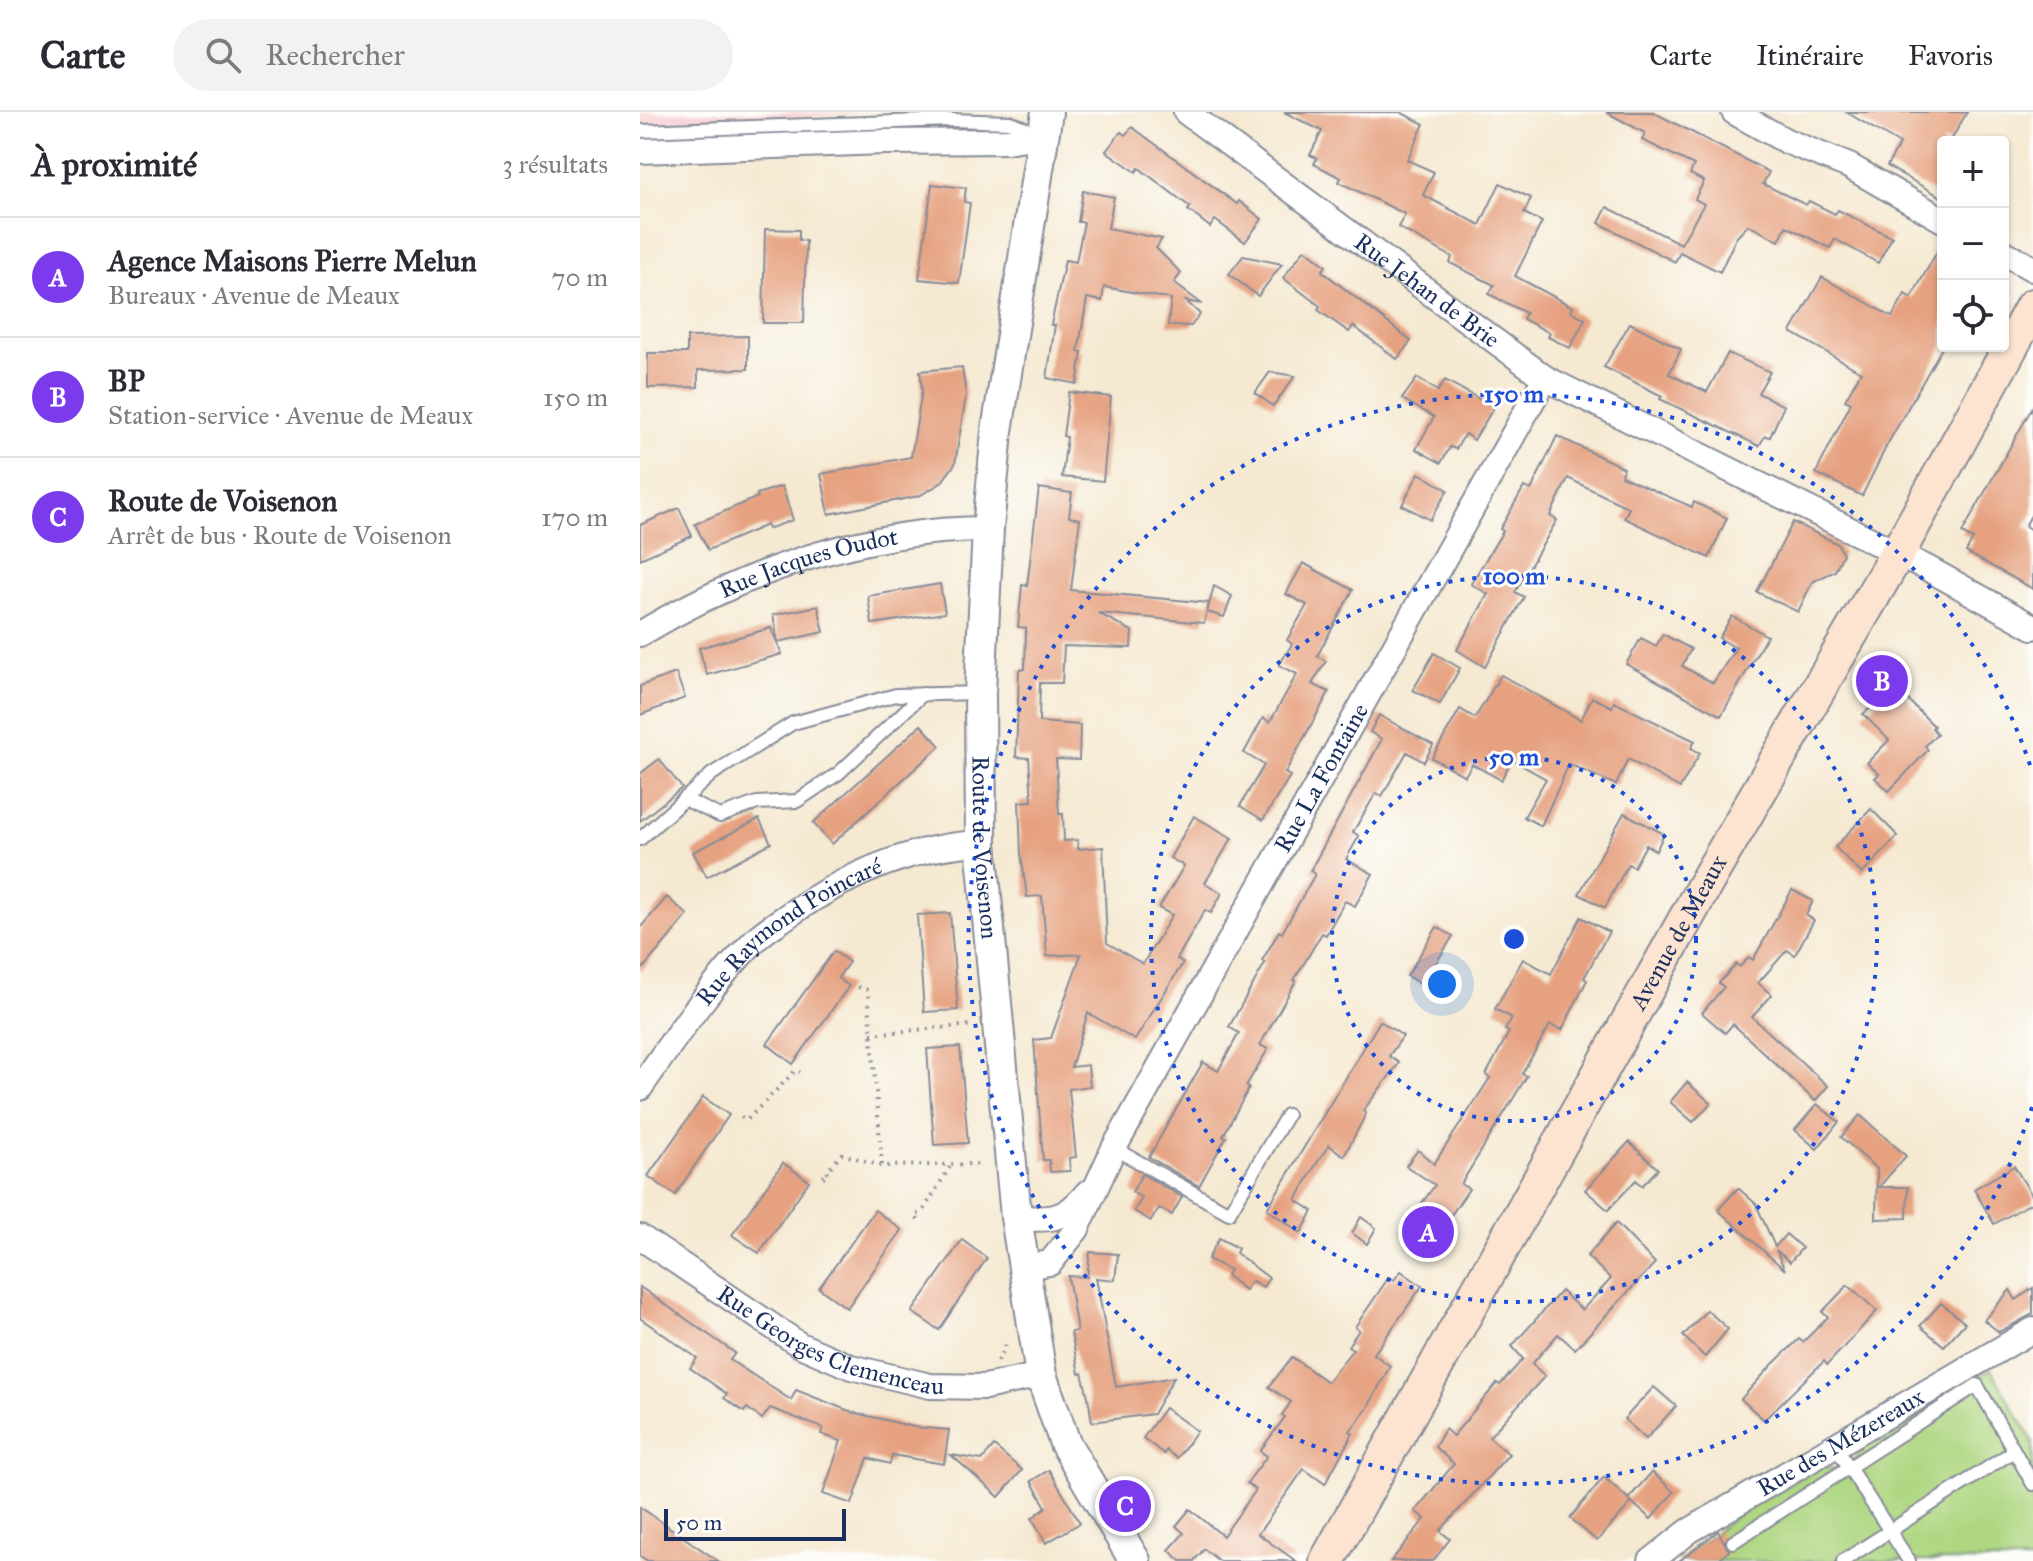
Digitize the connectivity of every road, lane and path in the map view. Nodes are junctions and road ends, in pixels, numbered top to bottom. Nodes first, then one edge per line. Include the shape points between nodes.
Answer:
1 (1186, 112) edge
2 (1734, 112) edge
3 (1045, 124) edge
4 (640, 131) edge
5 (640, 151) edge
6 (1937, 217) edge
7 (2009, 255) edge
8 (2033, 269) edge
9 (2033, 306) edge
10 (1545, 378) junction
11 (988, 529) junction
12 (1897, 554) junction
13 (2033, 627) edge
14 (640, 634) edge
15 (980, 693) junction
16 (923, 694) junction
17 (684, 799) junction
18 (640, 839) edge
19 (981, 843) junction
20 (858, 987) dead end
21 (975, 1025) dead end
22 (871, 1034) junction
23 (800, 1072) dead end
24 (640, 1088) edge
25 (1287, 1115) dead end
26 (741, 1117) dead end
27 (1114, 1148) junction
28 (951, 1165) junction
29 (882, 1166) junction
30 (989, 1167) dead end
31 (823, 1177) dead end
32 (1099, 1179) junction
33 (1016, 1217) junction
34 (918, 1220) dead end
35 (640, 1237) edge
36 (1023, 1267) junction
37 (1007, 1330) dead end
38 (2033, 1330) edge
39 (1041, 1375) junction
40 (985, 1387) junction
41 (1834, 1444) junction
42 (2014, 1451) junction
43 (1848, 1468) junction
44 (2033, 1484) edge
45 (1889, 1531) junction
46 (1733, 1542) dead end
47 (1135, 1561) edge
48 (1327, 1561) edge
49 (1651, 1561) edge
50 (1843, 1561) edge
51 (1909, 1561) edge

1 - 10 street, Rue Jehan de Brie
2 - 6 street via 1786,141 1849,166
3 - 4 lane via 951,120
3 - 5 street via 1007,141
3 - 11 street, Route de Voisenon via 997,431
7 - 8 street
9 - 12 main road, Avenue de Meaux
10 - 12 street, Rue Jehan de Brie
10 - 27 street, Rue La Fontaine
11 - 14 street, Rue Jacques Oudot via 911,535 830,552 732,585
11 - 15 street, Route de Voisenon
12 - 13 street, Rue Jehan de Brie
12 - 48 main road, Avenue de Meaux via 1712,872
15 - 16 lane
15 - 19 street, Route de Voisenon
16 - 17 lane via 896,695 793,723 712,774
16 - 17 lane via 839,773 797,801 757,803 720,816
17 - 18 lane
19 - 24 street, Rue Raymond Poincaré via 900,856 829,887 758,937 700,1001
19 - 33 street, Route de Voisenon
20 - 22 path via 868,990
21 - 22 path
22 - 29 path
23 - 26 path via 796,1070 747,1120
25 - 27 lane via 1229,1213
27 - 32 street, Rue La Fontaine
28 - 29 path
28 - 30 path
28 - 34 path via 915,1216
29 - 31 path via 842,1154
32 - 33 street, Rue La Fontaine via 1076,1207 1059,1217
32 - 36 street, Rue La Fontaine via 1077,1229 1050,1263
33 - 36 street, Route de Voisenon
35 - 40 street, Rue Georges Clemenceau via 800,1345 831,1360 930,1386
36 - 39 street, Route de Voisenon
37 - 40 path via 997,1362 984,1370
38 - 41 street, Rue des Mézereaux
39 - 40 street, Rue Georges Clemenceau
39 - 47 street, Route de Voisenon via 1065,1443
41 - 43 lane
41 - 49 street, Rue des Mézereaux via 1689,1531
42 - 43 lane via 1977,1385
42 - 44 lane
42 - 45 lane
43 - 45 lane
43 - 46 lane
45 - 50 lane
45 - 51 lane

